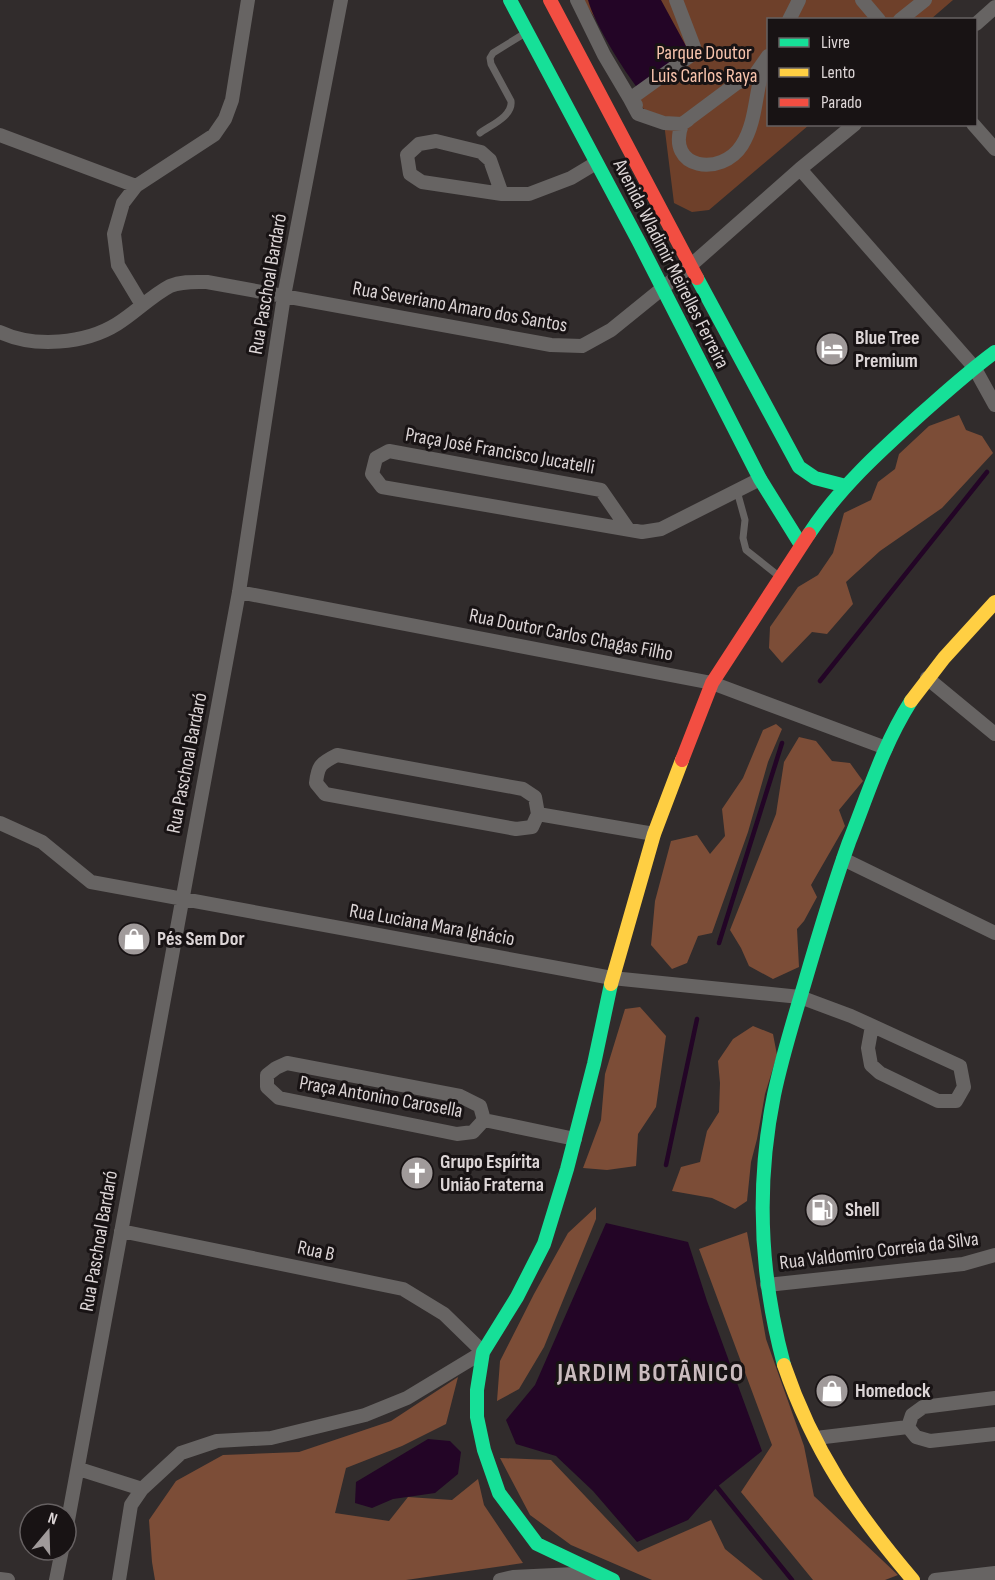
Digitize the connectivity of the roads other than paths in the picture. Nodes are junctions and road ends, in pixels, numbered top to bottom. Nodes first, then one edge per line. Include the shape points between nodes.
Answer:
1 (341, 0) edge
2 (510, 0) edge
3 (550, 0) edge
4 (577, 0) edge
5 (676, 0) edge
6 (799, 0) edge
7 (862, 0) edge
8 (925, 0) edge
9 (243, 1) edge
10 (995, 7) edge
11 (790, 18) edge
12 (877, 18) edge
13 (902, 18) edge
14 (977, 22) edge
15 (527, 32) junction
16 (767, 61) edge
17 (761, 81) junction
18 (630, 99) junction
19 (682, 124) junction
20 (853, 126) edge
21 (975, 126) edge
22 (480, 132) dead end
23 (0, 135) edge
24 (995, 149) edge
25 (596, 163) junction
26 (800, 169) junction
27 (136, 186) junction
28 (502, 194) junction
29 (690, 266) junction
30 (662, 288) junction
31 (284, 296) junction
32 (142, 305) junction
33 (0, 332) edge
34 (995, 352) edge
35 (974, 367) junction
36 (995, 405) edge
37 (760, 479) junction
38 (846, 486) junction
39 (737, 491) junction
40 (627, 529) junction
41 (801, 545) junction
42 (780, 577) junction
43 (239, 592) junction
44 (995, 602) edge
45 (927, 678) junction
46 (712, 683) junction
47 (995, 735) edge
48 (886, 748) junction
49 (538, 814) junction
50 (0, 823) edge
51 (654, 834) junction
52 (843, 859) junction
53 (181, 900) junction
54 (995, 933) edge
55 (612, 978) junction
56 (800, 997) junction
57 (872, 1026) junction
58 (484, 1120) junction
59 (575, 1139) junction
60 (121, 1231) junction
61 (995, 1255) edge
62 (767, 1285) junction
63 (483, 1352) junction
64 (995, 1398) edge
65 (908, 1427) junction
66 (995, 1434) edge
67 (816, 1438) junction
68 (79, 1469) junction
69 (142, 1489) junction
70 (72, 1502) edge
71 (60, 1562) edge
72 (597, 1573) junction
73 (995, 1573) edge
74 (0, 1578) edge
75 (509, 1579) edge
76 (8, 1580) edge
77 (56, 1580) edge
78 (119, 1580) edge
79 (613, 1580) edge
80 (913, 1580) edge
81 (935, 1580) edge

1 - 31 street, Rua Paschoal Bardaró
2 - 15 main road, Avenida Wladimir Meirelles Ferreira
3 - 29 main road, Avenida Wladimir Meirelles Ferreira
4 - 18 street
5 - 18 street via 694,52
6 - 11 street
7 - 12 street
8 - 13 street
9 - 27 street via 232,100 225,119 214,135
10 - 14 street
15 - 22 lane via 490,58 512,108
15 - 25 main road, Avenida Wladimir Meirelles Ferreira
16 - 17 street
16 - 19 street via 754,76 738,83
17 - 19 street
17 - 19 street via 751,126 730,160 713,165 690,162 680,151 678,135
18 - 19 street via 645,114 674,126
20 - 26 street, Rua Severiano Amaro dos Santos
21 - 24 street
23 - 27 street
25 - 28 street via 571,178 529,194
25 - 30 main road, Avenida Wladimir Meirelles Ferreira
26 - 29 street, Rua Severiano Amaro dos Santos
26 - 35 street
27 - 32 street via 123,203 114,234 118,265
28 - 28 street via 422,182 410,174 407,156 419,144 436,141 481,152 490,160
29 - 30 street, Rua Severiano Amaro dos Santos
29 - 38 main road, Avenida Wladimir Meirelles Ferreira via 799,467 815,479
30 - 31 street, Rua Severiano Amaro dos Santos via 611,330 582,346 551,345
30 - 37 main road, Avenida Wladimir Meirelles Ferreira
31 - 32 street, Rua Severiano Amaro dos Santos via 186,282 171,286
31 - 43 street, Rua Paschoal Bardaró
32 - 33 street, Rua Severiano Amaro dos Santos via 117,325 94,336 60,343 13,338
34 - 35 main road
35 - 36 street
35 - 38 main road
37 - 39 street, Praça José Francisco Jucatelli
37 - 41 main road, Avenida Wladimir Meirelles Ferreira
38 - 41 main road
39 - 40 street, Praça José Francisco Jucatelli via 661,530
39 - 42 lane via 745,520 746,550
40 - 40 street, Praça José Francisco Jucatelli via 382,487 372,474 376,458 389,451 601,490
41 - 42 main road
42 - 46 main road
43 - 46 street, Rua Doutor Carlos Chagas Filho
43 - 53 street, Rua Paschoal Bardaró
44 - 45 main road
45 - 47 street
45 - 48 main road
46 - 48 street, Rua Doutor Carlos Chagas Filho
46 - 51 main road
48 - 52 main road
49 - 49 street via 535,797 523,789 337,755 318,768 316,783 325,794 516,829 532,827
49 - 51 street
50 - 53 street, Rua Luciana Mara Ignácio via 42,842 91,882
51 - 55 main road
52 - 54 street
52 - 56 main road
53 - 55 street, Rua Luciana Mara Ignácio
53 - 60 street, Rua Paschoal Bardaró
55 - 56 street, Rua Luciana Mara Ignácio
55 - 59 main road
56 - 57 street, Rua Luciana Mara Ignácio
56 - 62 main road via 781,1061 768,1133 762,1195
57 - 57 street, Rua Luciana Mara Ignácio via 868,1048 871,1065 938,1101 956,1101 964,1087 960,1066
58 - 58 street, Praça Antonino Carosella via 480,1106 460,1096 288,1063 267,1075 267,1086 279,1098 457,1134 473,1132
58 - 59 street, Praça Antonino Carosella
59 - 63 main road via 544,1244 517,1298
60 - 63 street, Rua B via 403,1289 444,1314
60 - 68 street, Rua Paschoal Bardaró
61 - 62 street, Rua Valdomiro Correia da Silva via 963,1264
62 - 67 main road via 778,1344 796,1400
63 - 69 street via 407,1398 365,1415 271,1438 218,1442 181,1453
63 - 72 main road via 477,1417 499,1493 537,1545
64 - 65 street via 922,1407 912,1415
65 - 66 street via 916,1437 930,1441
65 - 67 street
67 - 80 main road via 864,1521
68 - 69 street
68 - 70 street, Rua Paschoal Bardaró
69 - 78 street via 131,1505
71 - 77 street
72 - 75 street
72 - 79 main road
73 - 81 street
74 - 76 street

